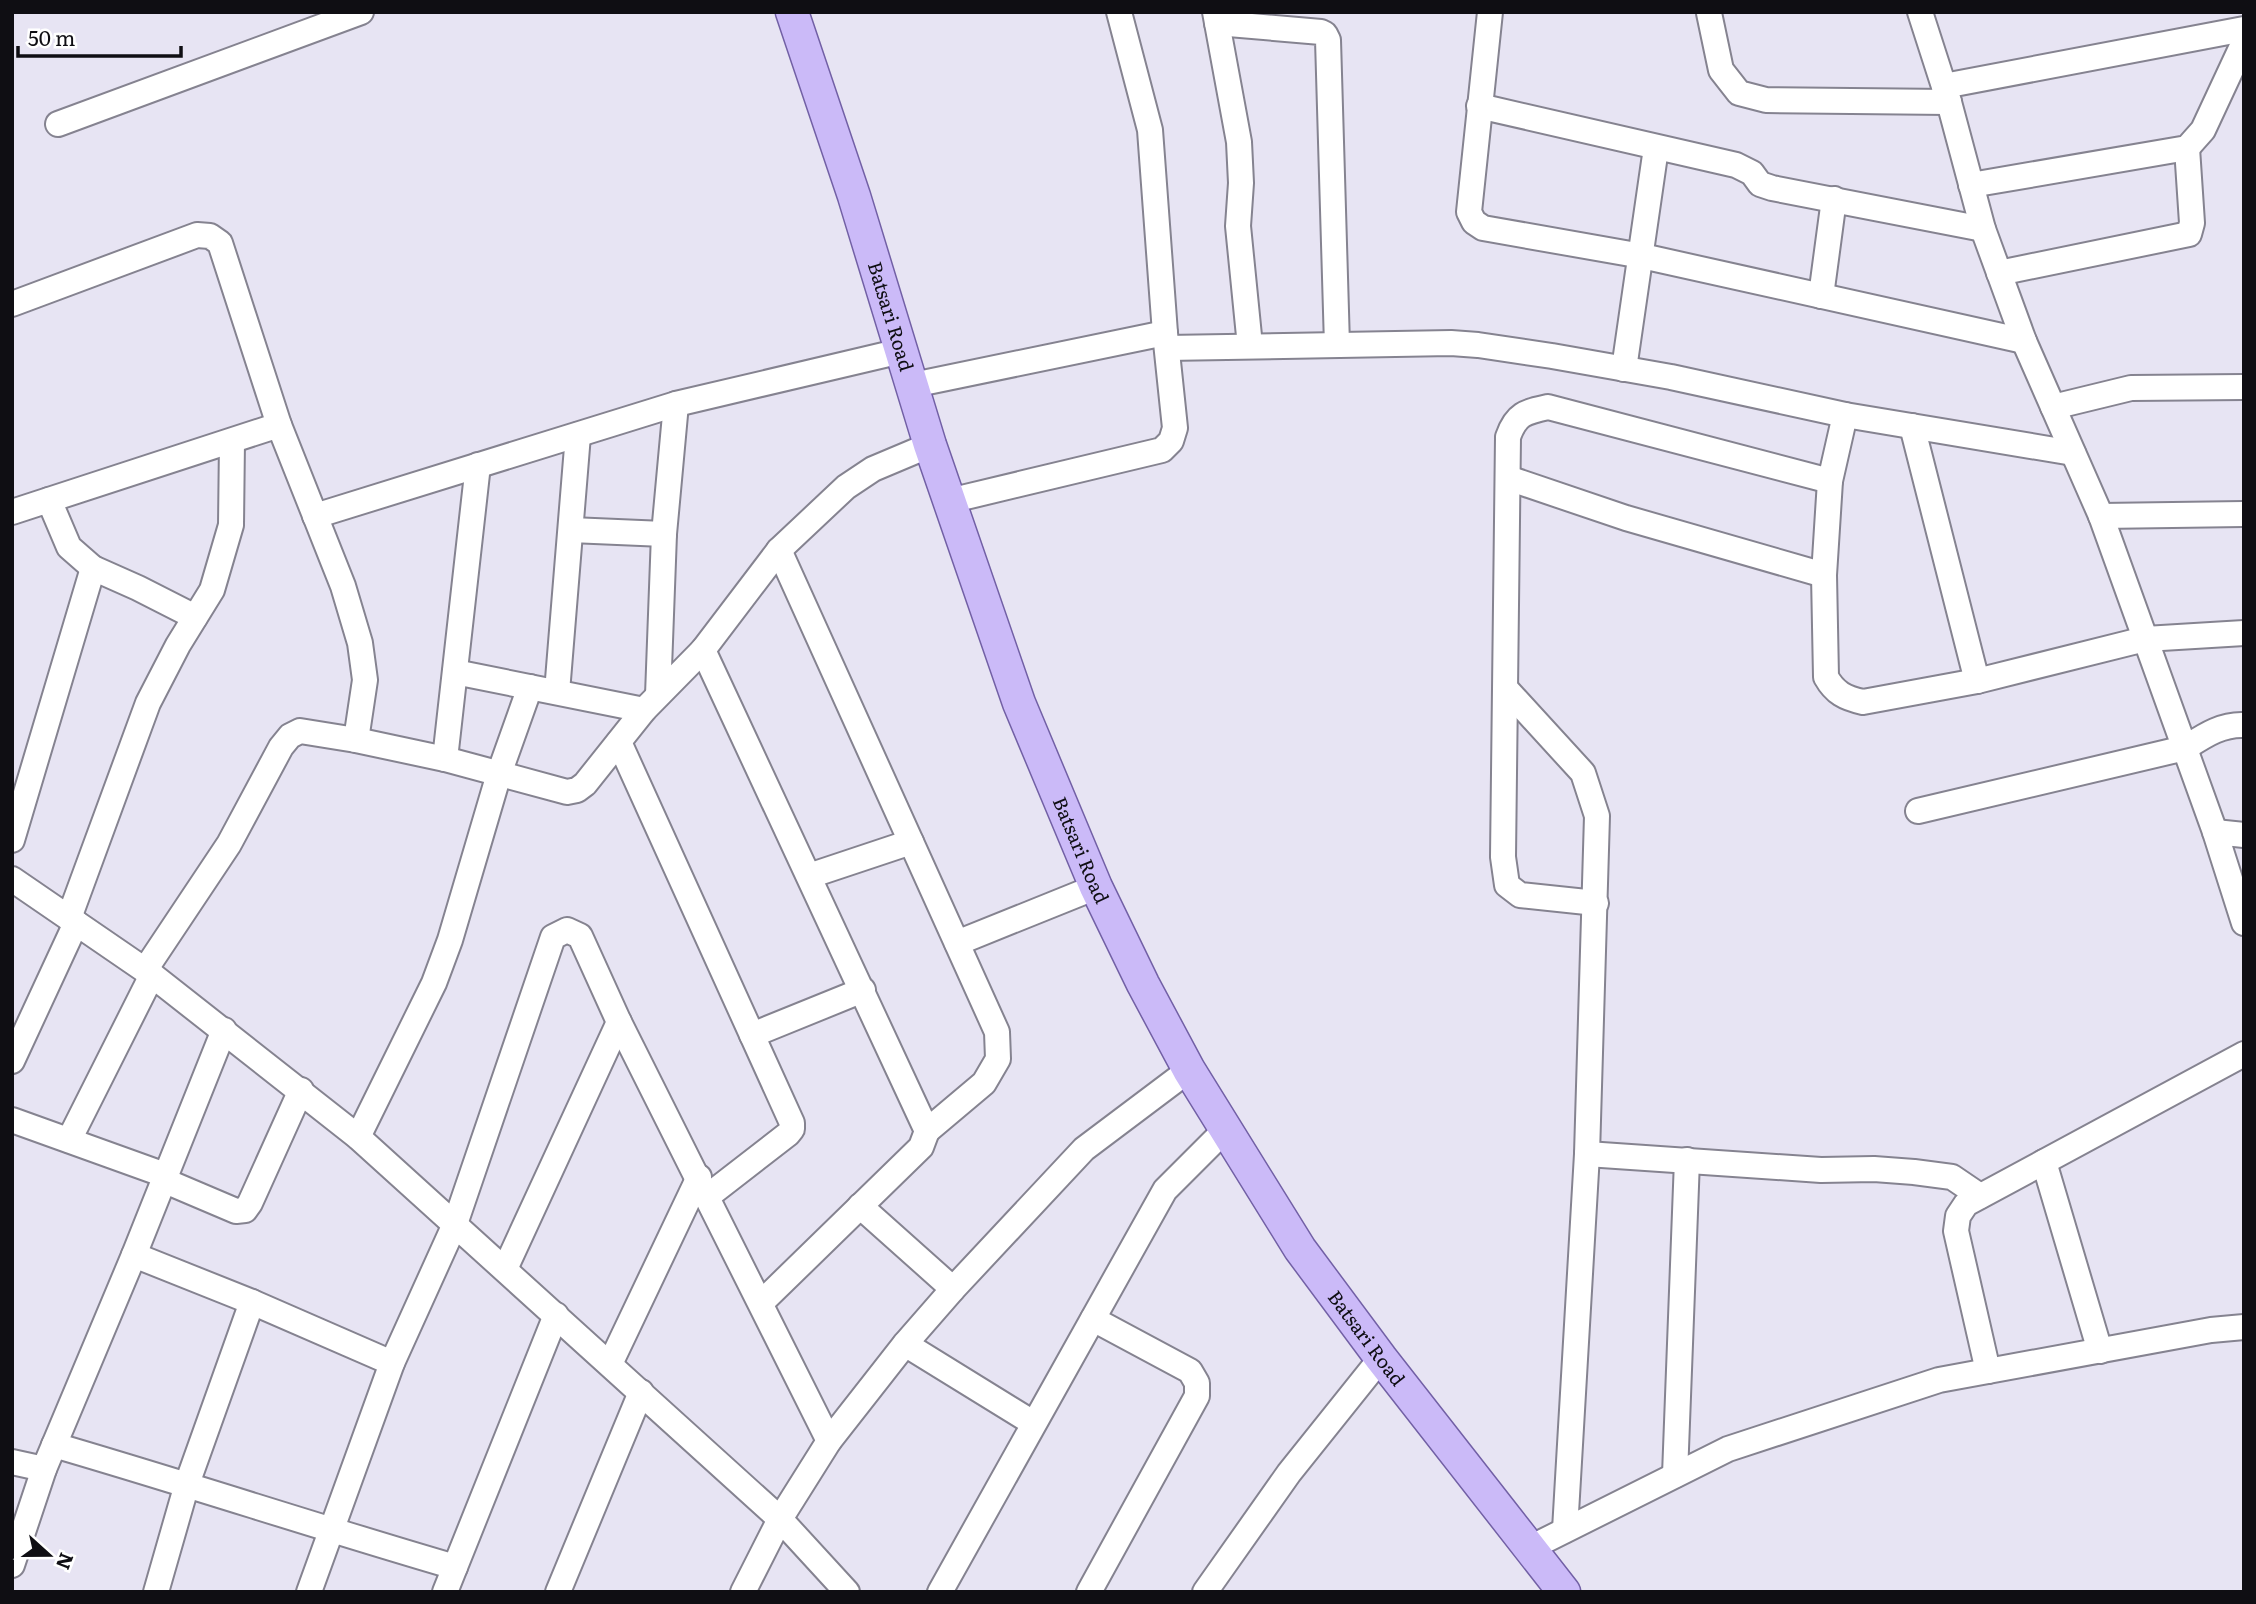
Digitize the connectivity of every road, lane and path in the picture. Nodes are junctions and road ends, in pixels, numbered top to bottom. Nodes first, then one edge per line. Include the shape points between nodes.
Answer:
1 (361, 12) edge
2 (793, 12) edge
3 (1119, 12) edge
4 (1490, 12) edge
5 (1701, 12) edge
6 (1716, 12) edge
7 (1920, 12) edge
8 (1709, 13) edge
9 (1216, 18) edge
10 (2244, 29) edge
11 (2244, 42) edge
12 (1947, 94) junction
13 (1479, 106) junction
14 (58, 124) dead end
15 (1656, 148) junction
16 (2187, 148) junction
17 (1971, 185) junction
18 (1834, 199) junction
19 (1983, 229) junction
20 (1642, 256) junction
21 (1999, 273) junction
22 (1821, 296) junction
23 (12, 304) edge
24 (1166, 340) junction
25 (2024, 341) junction
26 (1337, 345) junction
27 (1250, 346) junction
28 (901, 351) junction
29 (1624, 369) junction
30 (913, 385) junction
31 (2244, 387) edge
32 (676, 404) junction
33 (2053, 407) junction
34 (1845, 415) junction
35 (279, 425) junction
36 (1912, 426) junction
37 (578, 435) junction
38 (232, 441) junction
39 (930, 444) junction
40 (2073, 453) junction
41 (478, 465) junction
42 (1508, 478) junction
43 (1830, 481) junction
44 (48, 500) junction
45 (949, 501) junction
46 (12, 512) edge
47 (2244, 514) edge
48 (315, 516) junction
49 (2101, 516) junction
50 (571, 530) junction
51 (664, 534) junction
52 (779, 550) junction
53 (93, 568) junction
54 (1824, 575) junction
55 (195, 617) junction
56 (2244, 633) edge
57 (2145, 639) junction
58 (703, 650) junction
59 (454, 672) junction
60 (1977, 681) junction
61 (530, 687) junction
62 (1507, 690) junction
63 (556, 692) junction
64 (651, 703) junction
65 (2244, 724) edge
66 (356, 740) junction
67 (619, 742) junction
68 (2185, 748) junction
69 (445, 759) junction
70 (499, 774) junction
71 (1918, 811) dead end
72 (2215, 832) junction
73 (2244, 835) edge
74 (12, 840) edge
75 (911, 842) junction
76 (809, 876) junction
77 (12, 879) edge
78 (1096, 887) junction
79 (1596, 903) junction
80 (73, 920) junction
81 (2244, 923) edge
82 (957, 943) junction
83 (149, 972) junction
84 (863, 990) junction
85 (619, 1022) junction
86 (224, 1030) junction
87 (752, 1035) junction
88 (2244, 1054) edge
89 (12, 1061) edge
90 (1189, 1070) junction
91 (301, 1090) junction
92 (12, 1120) edge
93 (1225, 1130) junction
94 (927, 1131) junction
95 (358, 1137) junction
96 (69, 1140) junction
97 (1587, 1154) junction
98 (1688, 1160) junction
99 (2044, 1162) junction
100 (164, 1178) junction
101 (703, 1187) junction
102 (1980, 1196) junction
103 (860, 1206) junction
104 (455, 1224) junction
105 (134, 1255) junction
106 (505, 1269) junction
107 (953, 1289) junction
108 (252, 1302) junction
109 (761, 1303) junction
110 (556, 1315) junction
111 (1093, 1319) junction
112 (2244, 1327) edge
113 (905, 1344) junction
114 (2100, 1351) junction
115 (1381, 1358) junction
116 (392, 1363) junction
117 (610, 1364) junction
118 (1987, 1371) junction
119 (641, 1392) junction
120 (1033, 1423) junction
121 (830, 1441) junction
122 (54, 1446) junction
123 (12, 1462) edge
124 (44, 1469) junction
125 (1675, 1475) junction
126 (187, 1484) junction
127 (780, 1519) junction
128 (1565, 1530) junction
129 (330, 1531) junction
130 (1530, 1548) junction
131 (12, 1565) edge
132 (455, 1567) junction
133 (156, 1592) edge
134 (310, 1592) edge
135 (445, 1592) edge
136 (558, 1592) edge
137 (743, 1592) edge
138 (847, 1592) edge
139 (940, 1592) edge
140 (1089, 1592) edge
141 (1205, 1592) edge
142 (1564, 1592) edge

1 - 14 street
2 - 28 main road, Batsari Road
3 - 24 street via 1150,130
4 - 13 street
5 - 8 street
6 - 8 street
7 - 12 street
8 - 12 street via 1721,71 1738,93 1766,100
9 - 26 street via 1321,32 1328,40
9 - 27 street via 1239,142 1238,226
10 - 12 street
11 - 16 street via 2203,130
12 - 17 street
13 - 15 street
13 - 20 street via 1469,212 1474,222 1483,228
15 - 18 street via 1736,165 1772,188
15 - 20 street
16 - 17 street
16 - 21 street via 2193,223 2189,234
17 - 19 street
18 - 19 street
18 - 22 street
19 - 21 street
20 - 22 street
20 - 29 street
21 - 25 street
22 - 25 street
23 - 35 street via 197,235 210,236 220,243
24 - 27 street
24 - 30 street
24 - 45 street via 1175,428 1162,450
25 - 33 street
26 - 27 street
26 - 29 street via 1478,345
28 - 30 main road, Batsari Road
28 - 32 street
29 - 34 street
30 - 39 main road, Batsari Road
31 - 33 street via 2131,388
32 - 37 street
32 - 51 street
33 - 40 street
34 - 36 street
34 - 43 street
35 - 38 street
35 - 48 street
36 - 40 street
36 - 60 street
37 - 41 street
37 - 50 street
38 - 44 street
38 - 55 street via 231,524 212,590
39 - 45 main road, Batsari Road
39 - 52 street via 873,469 846,487
40 - 49 street
41 - 48 street
41 - 59 street
42 - 43 street via 1508,437 1513,422 1526,412 1548,407
42 - 54 street via 1626,518
42 - 62 street
43 - 54 street
44 - 46 street
44 - 53 street via 69,547
45 - 78 main road, Batsari Road via 1019,704
47 - 49 street
48 - 66 street via 360,643 365,680
49 - 57 street
50 - 51 street
50 - 63 street
51 - 64 street
52 - 58 street
52 - 75 street
53 - 55 street
53 - 74 street
54 - 60 street via 1826,677 1833,690 1863,702
55 - 80 street via 148,704
56 - 57 street
57 - 60 street
57 - 68 street
58 - 64 street
58 - 76 street
59 - 61 street
59 - 69 street
61 - 63 street
61 - 70 street
62 - 79 street via 1583,773 1597,816
62 - 79 street via 1503,857 1507,885 1520,895
63 - 64 street
64 - 67 street
65 - 68 street via 2230,724
66 - 69 street
66 - 83 street via 300,731 290,736
67 - 70 street via 577,790 567,792
67 - 87 street
68 - 71 street
68 - 72 street
69 - 70 street
70 - 95 street via 434,984
72 - 73 street
72 - 81 street
75 - 76 street
75 - 82 street
76 - 84 street
77 - 80 street
78 - 82 street
78 - 90 main road, Batsari Road
79 - 97 street
80 - 83 street
80 - 89 street
82 - 94 street via 997,1032 998,1059 984,1083
83 - 86 street
83 - 96 street
84 - 87 street
84 - 94 street
85 - 101 street
85 - 104 street via 580,936 567,930 553,937
85 - 106 street
86 - 91 street
86 - 100 street
87 - 101 street via 792,1129
88 - 99 street
90 - 93 main road, Batsari Road
90 - 107 street via 1084,1149
91 - 95 street
91 - 100 street via 245,1210 236,1211
92 - 96 street
93 - 111 street via 1166,1190
93 - 115 main road, Batsari Road via 1300,1249
94 - 103 street via 920,1147
95 - 104 street
96 - 100 street
97 - 98 street
97 - 128 street
98 - 102 street via 1914,1172 1952,1177
98 - 125 street
99 - 102 street
99 - 114 street
100 - 105 street
101 - 109 street
101 - 117 street
102 - 118 street via 1966,1204 1956,1231
103 - 107 street
103 - 109 street
104 - 106 street
104 - 116 street
105 - 108 street
105 - 122 street
106 - 110 street
107 - 113 street
108 - 116 street
108 - 126 street
109 - 121 street
110 - 117 street
110 - 132 street
111 - 120 street
111 - 140 street via 1191,1371 1198,1396
112 - 114 street
113 - 120 street
113 - 121 street
114 - 118 street
115 - 130 main road, Batsari Road
115 - 141 street via 1289,1473
116 - 129 street
117 - 119 street
118 - 125 street via 1939,1380 1728,1449
119 - 127 street
119 - 136 street
120 - 139 street
121 - 127 street
122 - 124 street
122 - 126 street
123 - 124 street
124 - 131 street
125 - 128 street
126 - 129 street
126 - 133 street
127 - 137 street
127 - 138 street
128 - 130 street
129 - 132 street
129 - 134 street
130 - 142 main road, Batsari Road
132 - 135 street

